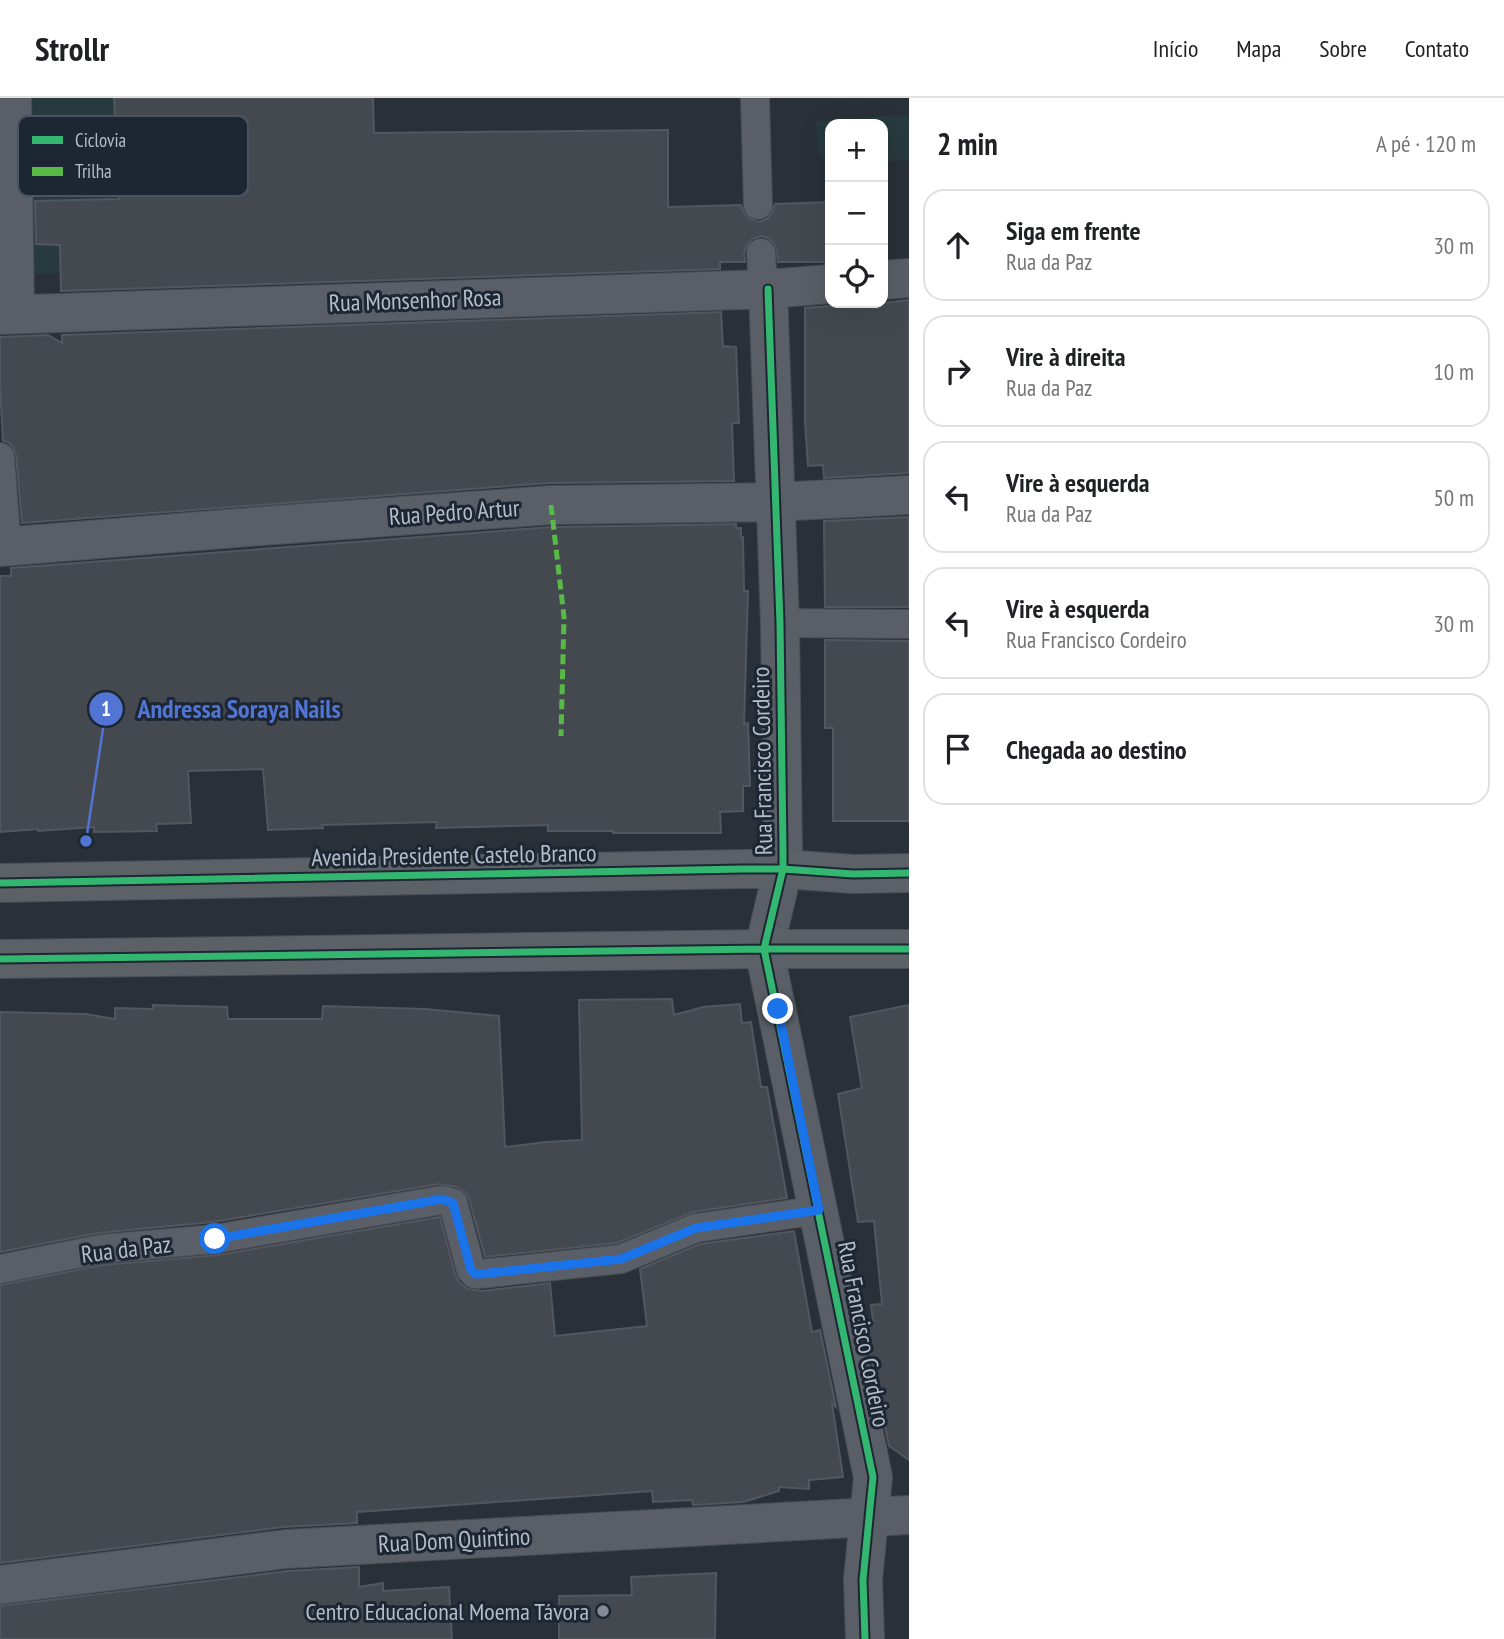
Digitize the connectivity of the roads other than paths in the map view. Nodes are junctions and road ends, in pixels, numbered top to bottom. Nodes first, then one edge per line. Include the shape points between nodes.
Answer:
1 (12, 98) edge
2 (755, 98) edge
3 (758, 205) dead end
4 (764, 277) junction
5 (909, 278) edge
6 (888, 280) edge
7 (825, 283) edge
8 (7, 314) edge
9 (0, 457) edge
10 (909, 495) edge
11 (775, 502) junction
12 (3, 547) edge
13 (780, 623) junction
14 (909, 624) edge
15 (783, 869) junction
16 (909, 873) edge
17 (0, 883) edge
18 (764, 948) junction
19 (909, 949) edge
20 (0, 959) edge
21 (819, 1210) junction
22 (0, 1269) edge
23 (909, 1515) edge
24 (868, 1518) junction
25 (0, 1585) edge
26 (865, 1639) edge

1 - 8 street
2 - 3 lane
4 - 7 street, Rua Monsenhor Rosa
4 - 8 street, Rua Monsenhor Rosa
4 - 11 street, Rua Francisco Cordeiro
5 - 6 street
9 - 12 lane
10 - 11 street, Rua Pedro Artur
11 - 12 street, Rua Pedro Artur via 551,505
11 - 13 street, Rua Francisco Cordeiro
13 - 14 lane
13 - 15 street, Rua Francisco Cordeiro
15 - 16 main road, Avenida Presidente Castelo Branco
15 - 17 main road, Avenida Presidente Castelo Branco
15 - 18 street, Rua Francisco Cordeiro
18 - 19 main road
18 - 20 main road
18 - 21 street, Rua Francisco Cordeiro
21 - 22 lane, Rua da Paz via 696,1228 621,1259 480,1274 471,1270 453,1203 442,1199 215,1239 101,1249
21 - 24 street, Rua Francisco Cordeiro via 873,1477
23 - 24 street, Rua Dom Quintino
24 - 25 street, Rua Dom Quintino via 286,1549
24 - 26 street, Rua Francisco Cordeiro

